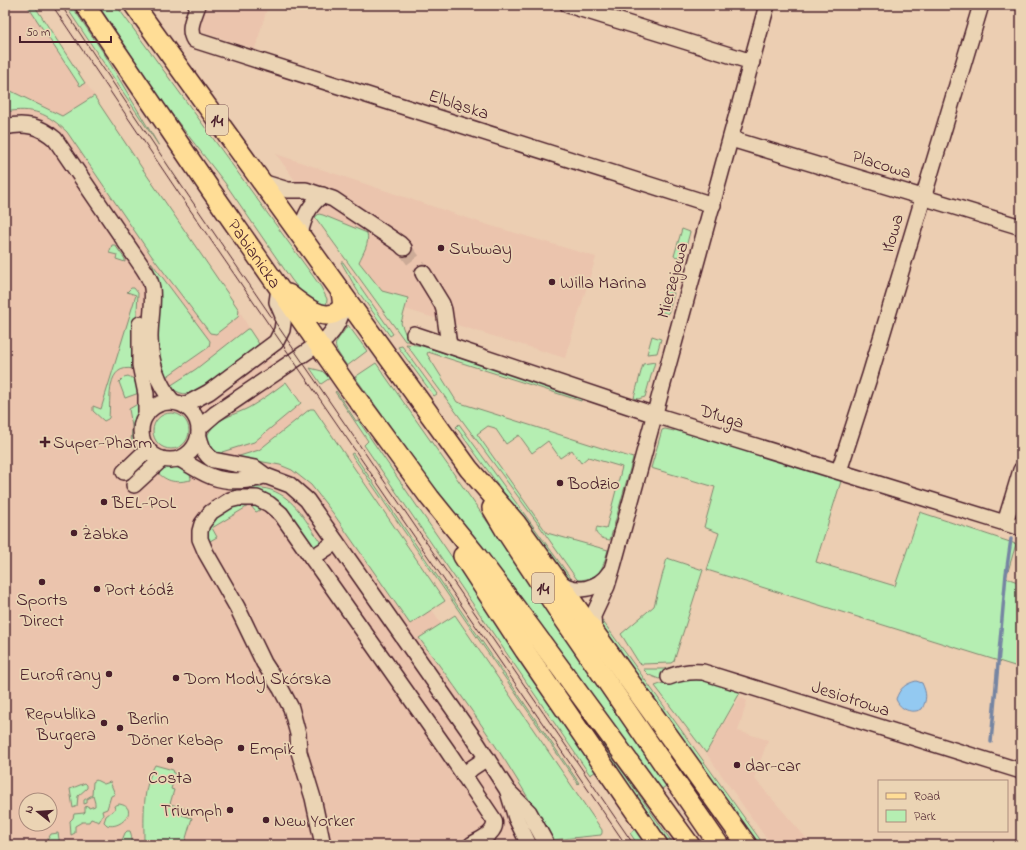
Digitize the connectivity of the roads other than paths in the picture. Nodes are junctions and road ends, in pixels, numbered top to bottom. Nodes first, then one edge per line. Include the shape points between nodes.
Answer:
1 (85, 5) edge
2 (134, 5) edge
3 (198, 5) edge
4 (568, 5) edge
5 (767, 5) edge
6 (981, 5) edge
7 (752, 62) junction
8 (5, 127) edge
9 (731, 139) junction
10 (262, 182) junction
11 (322, 195) junction
12 (923, 197) junction
13 (713, 205) junction
14 (1021, 227) edge
15 (300, 235) junction
16 (404, 248) tunnel mouth
17 (138, 260) junction
18 (423, 273) tunnel mouth
19 (279, 288) junction
20 (342, 299) junction
21 (414, 334) dead end
22 (318, 344) junction
23 (449, 345) junction
24 (179, 404) junction
25 (146, 415) junction
26 (655, 416) junction
27 (200, 432) junction
28 (148, 449) junction
29 (162, 459) junction
30 (180, 459) junction
31 (469, 469) junction
32 (1021, 470) edge
33 (124, 472) dead end
34 (840, 472) junction
35 (266, 476) junction
36 (134, 485) dead end
37 (430, 498) junction
38 (1004, 523) junction
39 (1021, 528) edge
40 (336, 542) junction
41 (312, 558) junction
42 (613, 566) junction
43 (558, 581) junction
44 (594, 631) junction
45 (669, 677) dead end
46 (487, 758) junction
47 (1021, 771) edge
48 (464, 776) junction
49 (508, 791) junction
50 (323, 845) edge
51 (471, 845) edge
52 (529, 845) edge
53 (547, 845) edge
54 (658, 845) edge
55 (690, 845) edge
56 (719, 845) edge
57 (747, 845) edge

1 - 19 main road, Pabianicka / 14
2 - 10 main road, 14
3 - 13 street, Elbląska via 190,28 190,35 194,40
4 - 7 street
5 - 7 street, Mierzejowa
6 - 12 street, Iłowa
7 - 9 street, Mierzejowa
8 - 17 street via 26,124 47,132 55,139
9 - 12 street, Placowa
9 - 13 street, Mierzejowa
10 - 11 street via 288,190 306,190
10 - 15 main road, 14
11 - 15 street via 308,210
11 - 16 street via 333,199
12 - 14 street, Placowa
12 - 34 street, Iłowa
13 - 26 street, Mierzejowa
15 - 20 main road, 14
17 - 24 street via 152,288 150,339 156,374 162,386
17 - 25 street via 142,286 140,365 147,402
18 - 23 street via 442,304
19 - 20 main road via 319,314 334,314
19 - 22 main road, Pabianicka / 14
19 - 24 street via 277,302 283,323 276,342 209,392
20 - 22 street via 341,316 333,331
20 - 31 main road, 14
21 - 23 street, Długa
22 - 27 street via 228,405
22 - 37 main road, Pabianicka / 14
23 - 26 street, Długa
24 - 25 street via 163,403
24 - 27 street via 196,417
25 - 28 street via 141,434
26 - 34 street, Długa
26 - 42 street, Mierzejowa
27 - 30 street via 196,447 189,455
27 - 35 street via 204,452 213,460 250,466
28 - 29 street via 150,453
28 - 33 street
29 - 30 street
29 - 36 street
30 - 35 street via 197,471 215,478 246,481
31 - 43 main road via 516,523
31 - 56 main road, 14 via 504,530
32 - 38 street
34 - 38 street, Długa
35 - 40 street via 282,481 299,491
37 - 54 main road via 471,570
37 - 55 main road, 14 via 477,556
38 - 39 street, Długa
40 - 41 street
40 - 46 street
41 - 48 street
41 - 50 street via 282,514 256,498 238,498 222,505 211,512 200,531 206,553 237,607 264,663 291,708 298,734 299,752 313,798
42 - 43 street via 603,581 591,587 573,588
42 - 44 street, Mierzejowa via 593,616
43 - 44 main road
44 - 57 main road
45 - 47 street, Jesiotrowa via 682,672 704,672
46 - 48 street
46 - 49 street
48 - 51 street via 495,825 491,832
49 - 52 street via 516,818
49 - 53 street via 529,812

